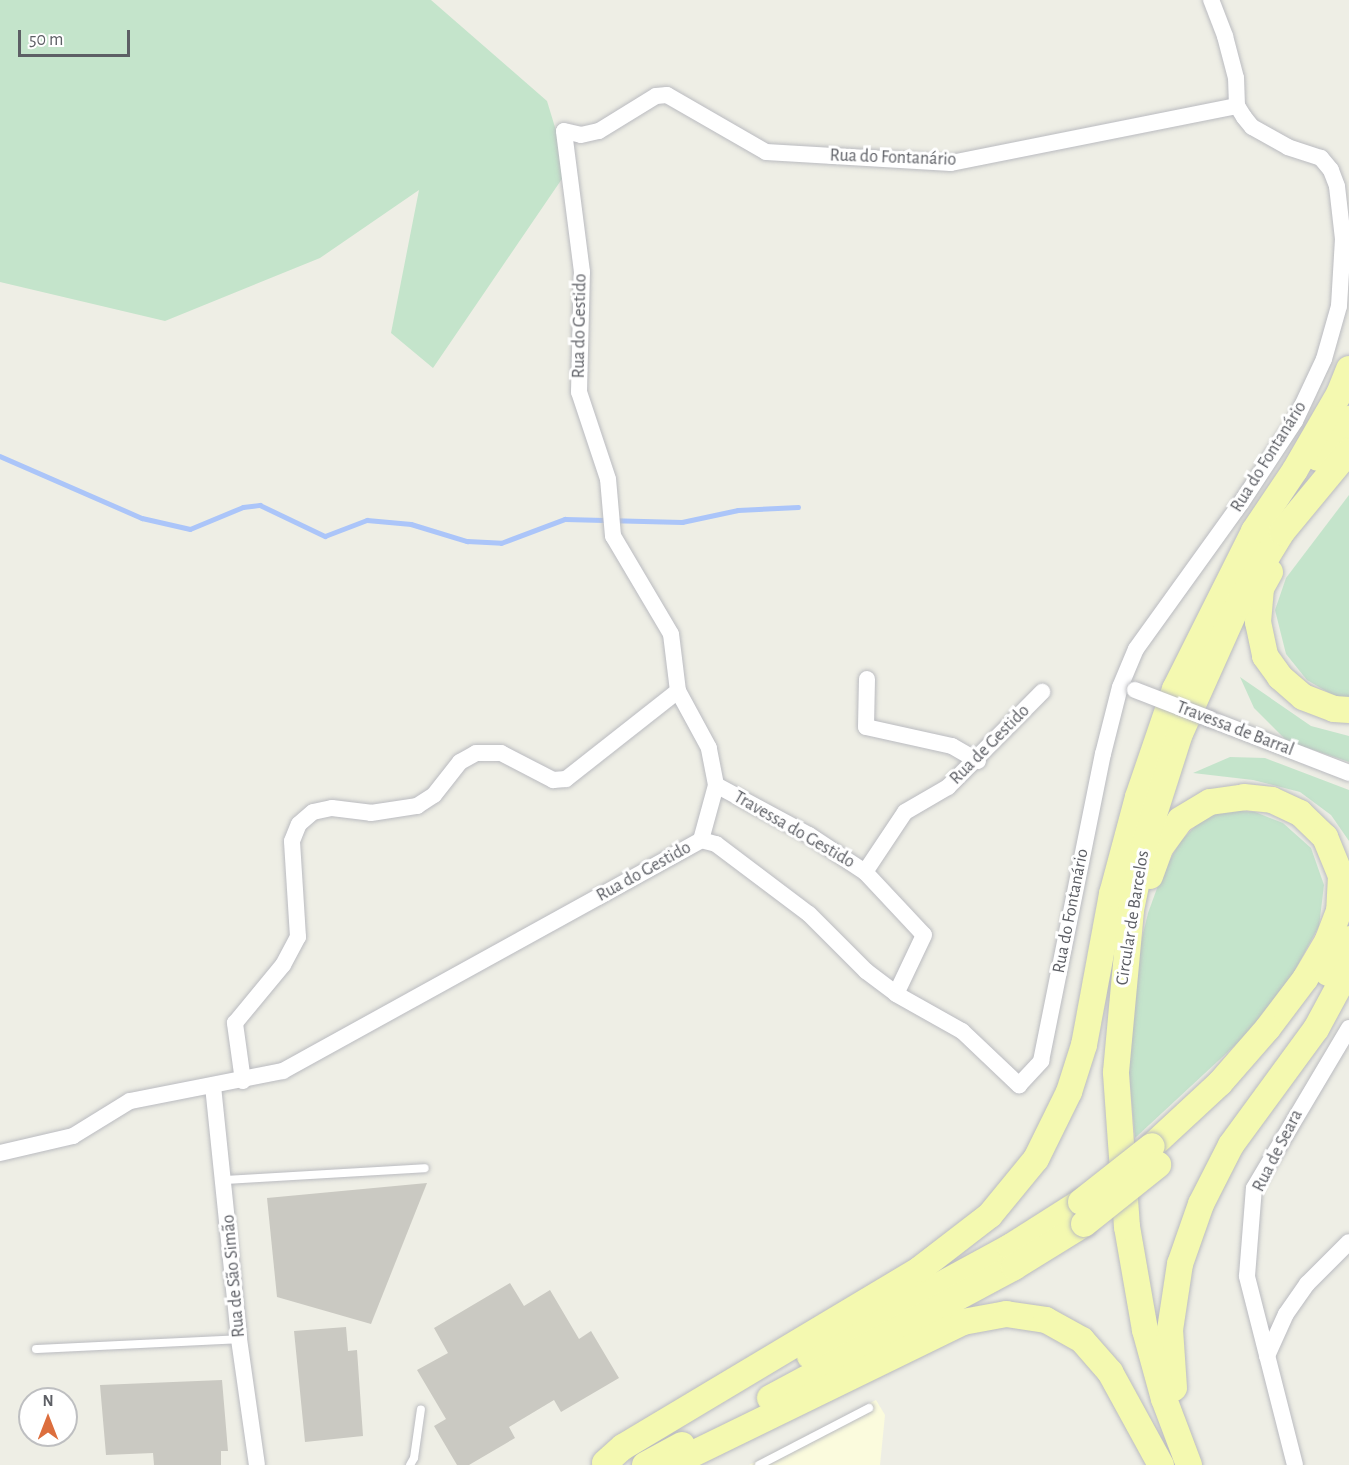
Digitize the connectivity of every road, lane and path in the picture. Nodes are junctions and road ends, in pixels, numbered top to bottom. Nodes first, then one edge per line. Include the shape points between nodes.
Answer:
1 (1211, 0) edge
2 (1237, 106) junction
3 (564, 132) joint
4 (1349, 369) edge
5 (1349, 419) edge
6 (1349, 450) edge
7 (1294, 519) junction
8 (1250, 545) junction
9 (867, 679) dead end
10 (1128, 689) junction
11 (678, 692) junction
12 (1042, 693) dead end
13 (1349, 710) edge
14 (978, 761) junction
15 (1349, 773) edge
16 (717, 785) junction
17 (701, 840) junction
18 (865, 872) junction
19 (1117, 881) junction
20 (1131, 910) junction
21 (1349, 939) edge
22 (1349, 968) edge
23 (896, 994) junction
24 (1349, 1029) edge
25 (243, 1082) junction
26 (213, 1086) junction
27 (0, 1153) edge
28 (1155, 1156) junction
29 (425, 1168) dead end
30 (225, 1180) junction
31 (1083, 1213) junction
32 (1349, 1242) edge
33 (239, 1338) junction
34 (36, 1349) dead end
35 (1267, 1356) junction
36 (869, 1408) dead end
37 (421, 1409) dead end
38 (1176, 1432) junction
39 (603, 1464) edge
40 (257, 1465) edge
41 (410, 1465) edge
42 (645, 1465) edge
43 (670, 1465) edge
44 (759, 1465) edge
45 (1161, 1465) edge
46 (1175, 1465) edge
47 (1189, 1465) edge
48 (1295, 1465) edge

1 - 2 street via 1236,78
2 - 3 street, Rua do Fontanário via 951,163 766,152 667,95 656,96 599,132
2 - 10 street, Rua do Fontanário via 1252,127 1288,147 1321,158 1331,170 1337,186 1343,239 1338,314 1324,359 1295,421 1136,649
3 - 11 street, Rua do Gestido via 582,272 579,392 608,479 613,536 671,634
4 - 8 main road via 1339,394 1254,531
5 - 8 main road via 1261,537
6 - 7 main road, Circular de Barcelos
7 - 13 main road via 1261,588 1258,622 1265,656 1302,697 1334,709
7 - 20 main road, Circular de Barcelos via 1238,604 1192,704 1150,825
8 - 19 main road via 1175,689 1138,797
9 - 14 street via 866,727 952,746
10 - 15 street, Travessa de Barral, bridge
10 - 23 street, Rua do Fontanário via 1103,754 1041,1061 1018,1085 962,1031
11 - 16 street, Rua do Gestido via 709,748
11 - 25 street via 567,779 553,780 501,753 476,753 460,762 434,795 417,806 371,813 332,808 313,812 299,824 292,842 298,937 284,965 235,1023
12 - 14 street, Rua de Gestido
14 - 18 street, Rua de Gestido via 948,787 905,812
16 - 17 street, Rua do Gestido
16 - 18 street, Travessa do Gestido via 809,835
17 - 23 street, Rua do Fontanário via 716,844 809,914 866,971
17 - 25 street, Rua do Gestido via 283,1071
18 - 23 street, Travessa do Gestido via 924,936
19 - 39 main road via 1084,1045 1069,1092 1036,1159 990,1215 920,1269 623,1447
19 - 46 main road via 1101,1070 1102,1150 1111,1234 1130,1333
20 - 28 main road via 1145,893 1160,848 1180,820 1210,802 1244,797 1272,800 1300,813 1325,837 1341,876 1340,911 1305,979 1268,1028
20 - 38 main road, Circular de Barcelos via 1116,1072 1118,1148 1126,1227 1145,1330
21 - 28 main road via 1279,1042 1229,1098
22 - 38 main road via 1316,1029 1231,1145 1201,1204 1180,1263 1170,1330 1179,1413
24 - 35 street, Rua de Seara via 1254,1188 1248,1276
25 - 26 street, Rua do Gestido
26 - 27 street, Rua do Gestido via 130,1101 73,1136
26 - 30 street, Rua de São Simão
28 - 31 main road, bridge
29 - 30 lane
30 - 33 street, Rua de São Simão
31 - 39 main road via 1010,1247 628,1456
31 - 42 main road via 1014,1267
32 - 35 street via 1286,1314
33 - 34 lane
33 - 40 street, Rua de São Simão
35 - 48 street, Rua de Seara
36 - 44 lane
37 - 41 lane
38 - 47 main road, Circular de Barcelos
43 - 45 main road via 963,1322 1006,1314 1046,1320 1082,1340 1110,1372

